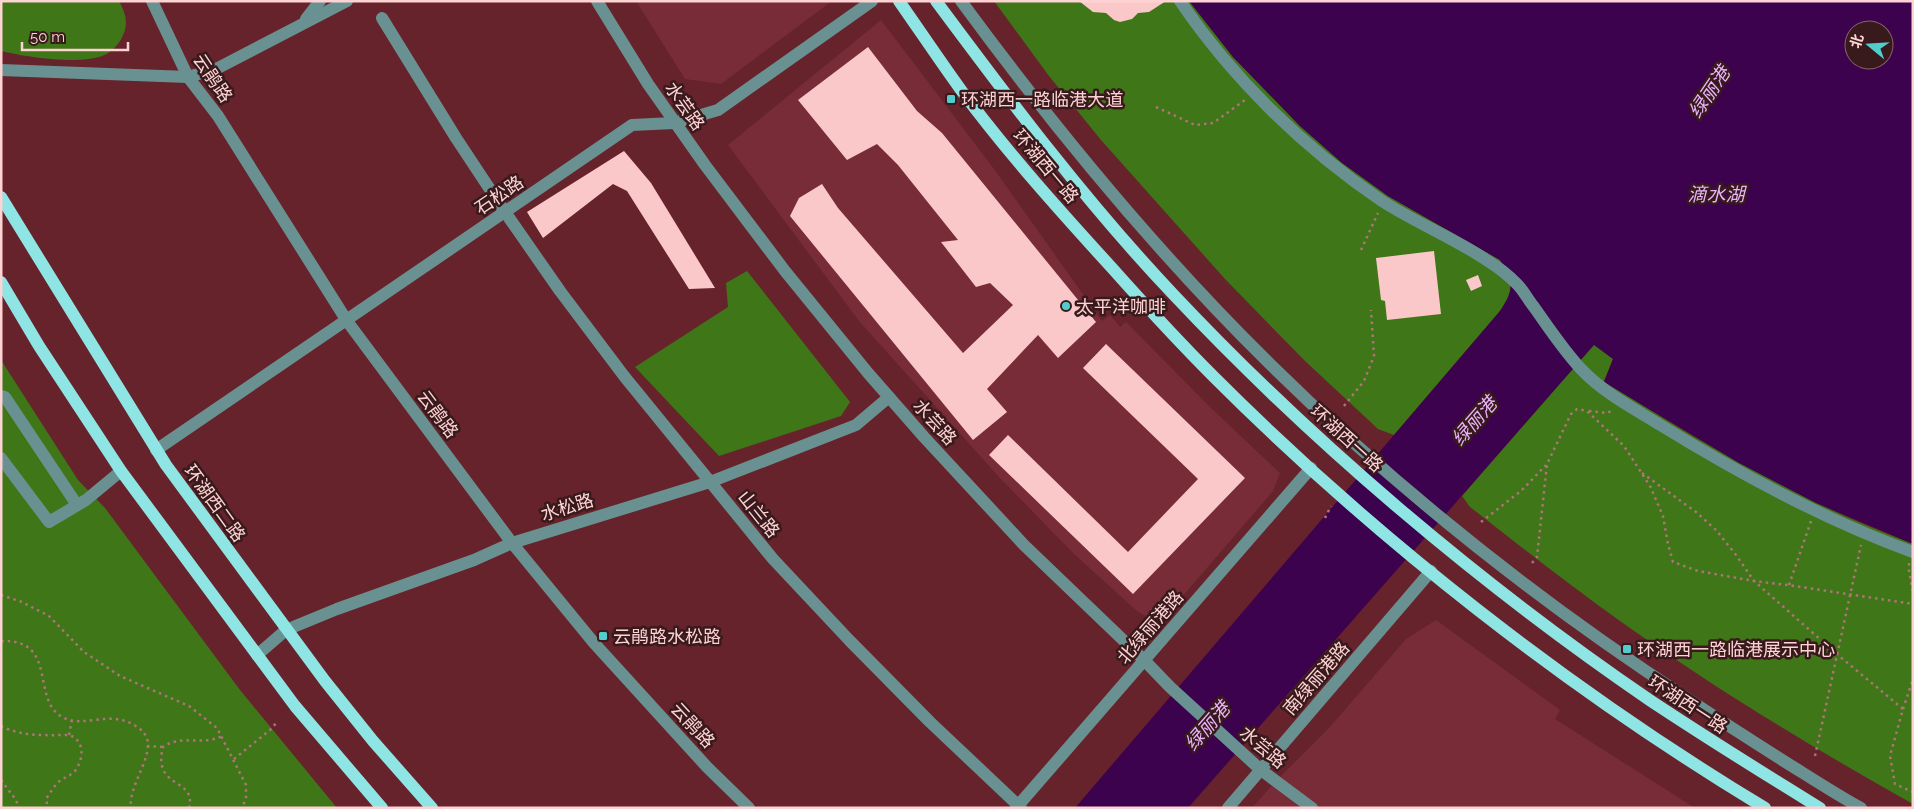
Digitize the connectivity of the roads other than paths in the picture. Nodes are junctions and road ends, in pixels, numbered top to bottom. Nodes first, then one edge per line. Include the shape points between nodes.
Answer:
1 (152, 1) edge
2 (306, 1) edge
3 (320, 1) edge
4 (346, 1) edge
5 (597, 1) edge
6 (872, 1) edge
7 (899, 1) edge
8 (936, 1) edge
9 (961, 1) edge
10 (1180, 1) edge
11 (382, 18) dead end
12 (303, 23) junction
13 (1, 70) edge
14 (188, 76) junction
15 (674, 122) junction
16 (1, 197) edge
17 (505, 212) junction
18 (1, 282) edge
19 (347, 321) junction
20 (1, 396) edge
21 (889, 397) junction
22 (156, 450) junction
23 (1, 458) edge
24 (1311, 468) junction
25 (121, 471) junction
26 (710, 482) junction
27 (77, 505) junction
28 (512, 543) junction
29 (1911, 552) edge
30 (1431, 571) junction
31 (286, 630) junction
32 (257, 654) junction
33 (1144, 660) junction
34 (1260, 770) junction
35 (1018, 807) edge
36 (382, 808) edge
37 (432, 808) edge
38 (749, 808) edge
39 (1228, 808) edge
40 (1312, 808) edge
41 (1765, 808) edge
42 (1820, 808) edge
43 (1861, 808) edge

1 - 14 street, 云鹃路
2 - 12 street
3 - 12 street
4 - 12 street
5 - 15 street, 水芸路
6 - 15 street, 石松路 via 718,110
7 - 24 main road, 环湖西一路 via 962,91 1058,208 1214,378
8 - 42 main road, 环湖西一路 via 1079,188 1172,293 1256,378 1357,472 1432,536 1623,682
9 - 43 street via 1091,168 1184,275 1270,364 1370,458 1445,521 1621,655 1738,733
10 - 29 street via 1204,35 1255,92 1310,145 1383,201 1489,261 1517,284 1582,370 1610,394 1684,440 1814,510
11 - 17 street, 山兰路
12 - 14 street via 218,68
13 - 14 street
14 - 19 street, 云鹃路 via 218,116
15 - 17 street, 石松路 via 632,125
15 - 21 street, 水芸路 via 785,271
16 - 22 main road, 环湖西二路
17 - 19 street, 石松路
17 - 26 street, 山兰路 via 560,292
18 - 25 main road
19 - 22 street, 石松路
19 - 28 street, 云鹃路
20 - 27 street
21 - 26 street, 水松路 via 856,425
21 - 33 street, 水芸路 via 1024,545
22 - 31 main road, 环湖西二路
23 - 27 street via 49,522
24 - 30 main road, 环湖西一路
24 - 33 street, 北绿丽港路
25 - 27 street
25 - 32 main road
26 - 28 street, 水松路
26 - 35 street, 山兰路 via 773,559 850,641
28 - 31 street, 水松路
28 - 38 street, 云鹃路 via 594,643 707,767
30 - 34 street, 南绿丽港路
30 - 41 main road, 环湖西一路 via 1579,686 1717,780
31 - 32 street, 水松路
31 - 37 main road, 环湖西二路 via 373,741
32 - 36 main road via 295,706
33 - 34 street, 水芸路
33 - 35 street, 北绿丽港路
34 - 39 street, 南绿丽港路
34 - 40 street, 水芸路

